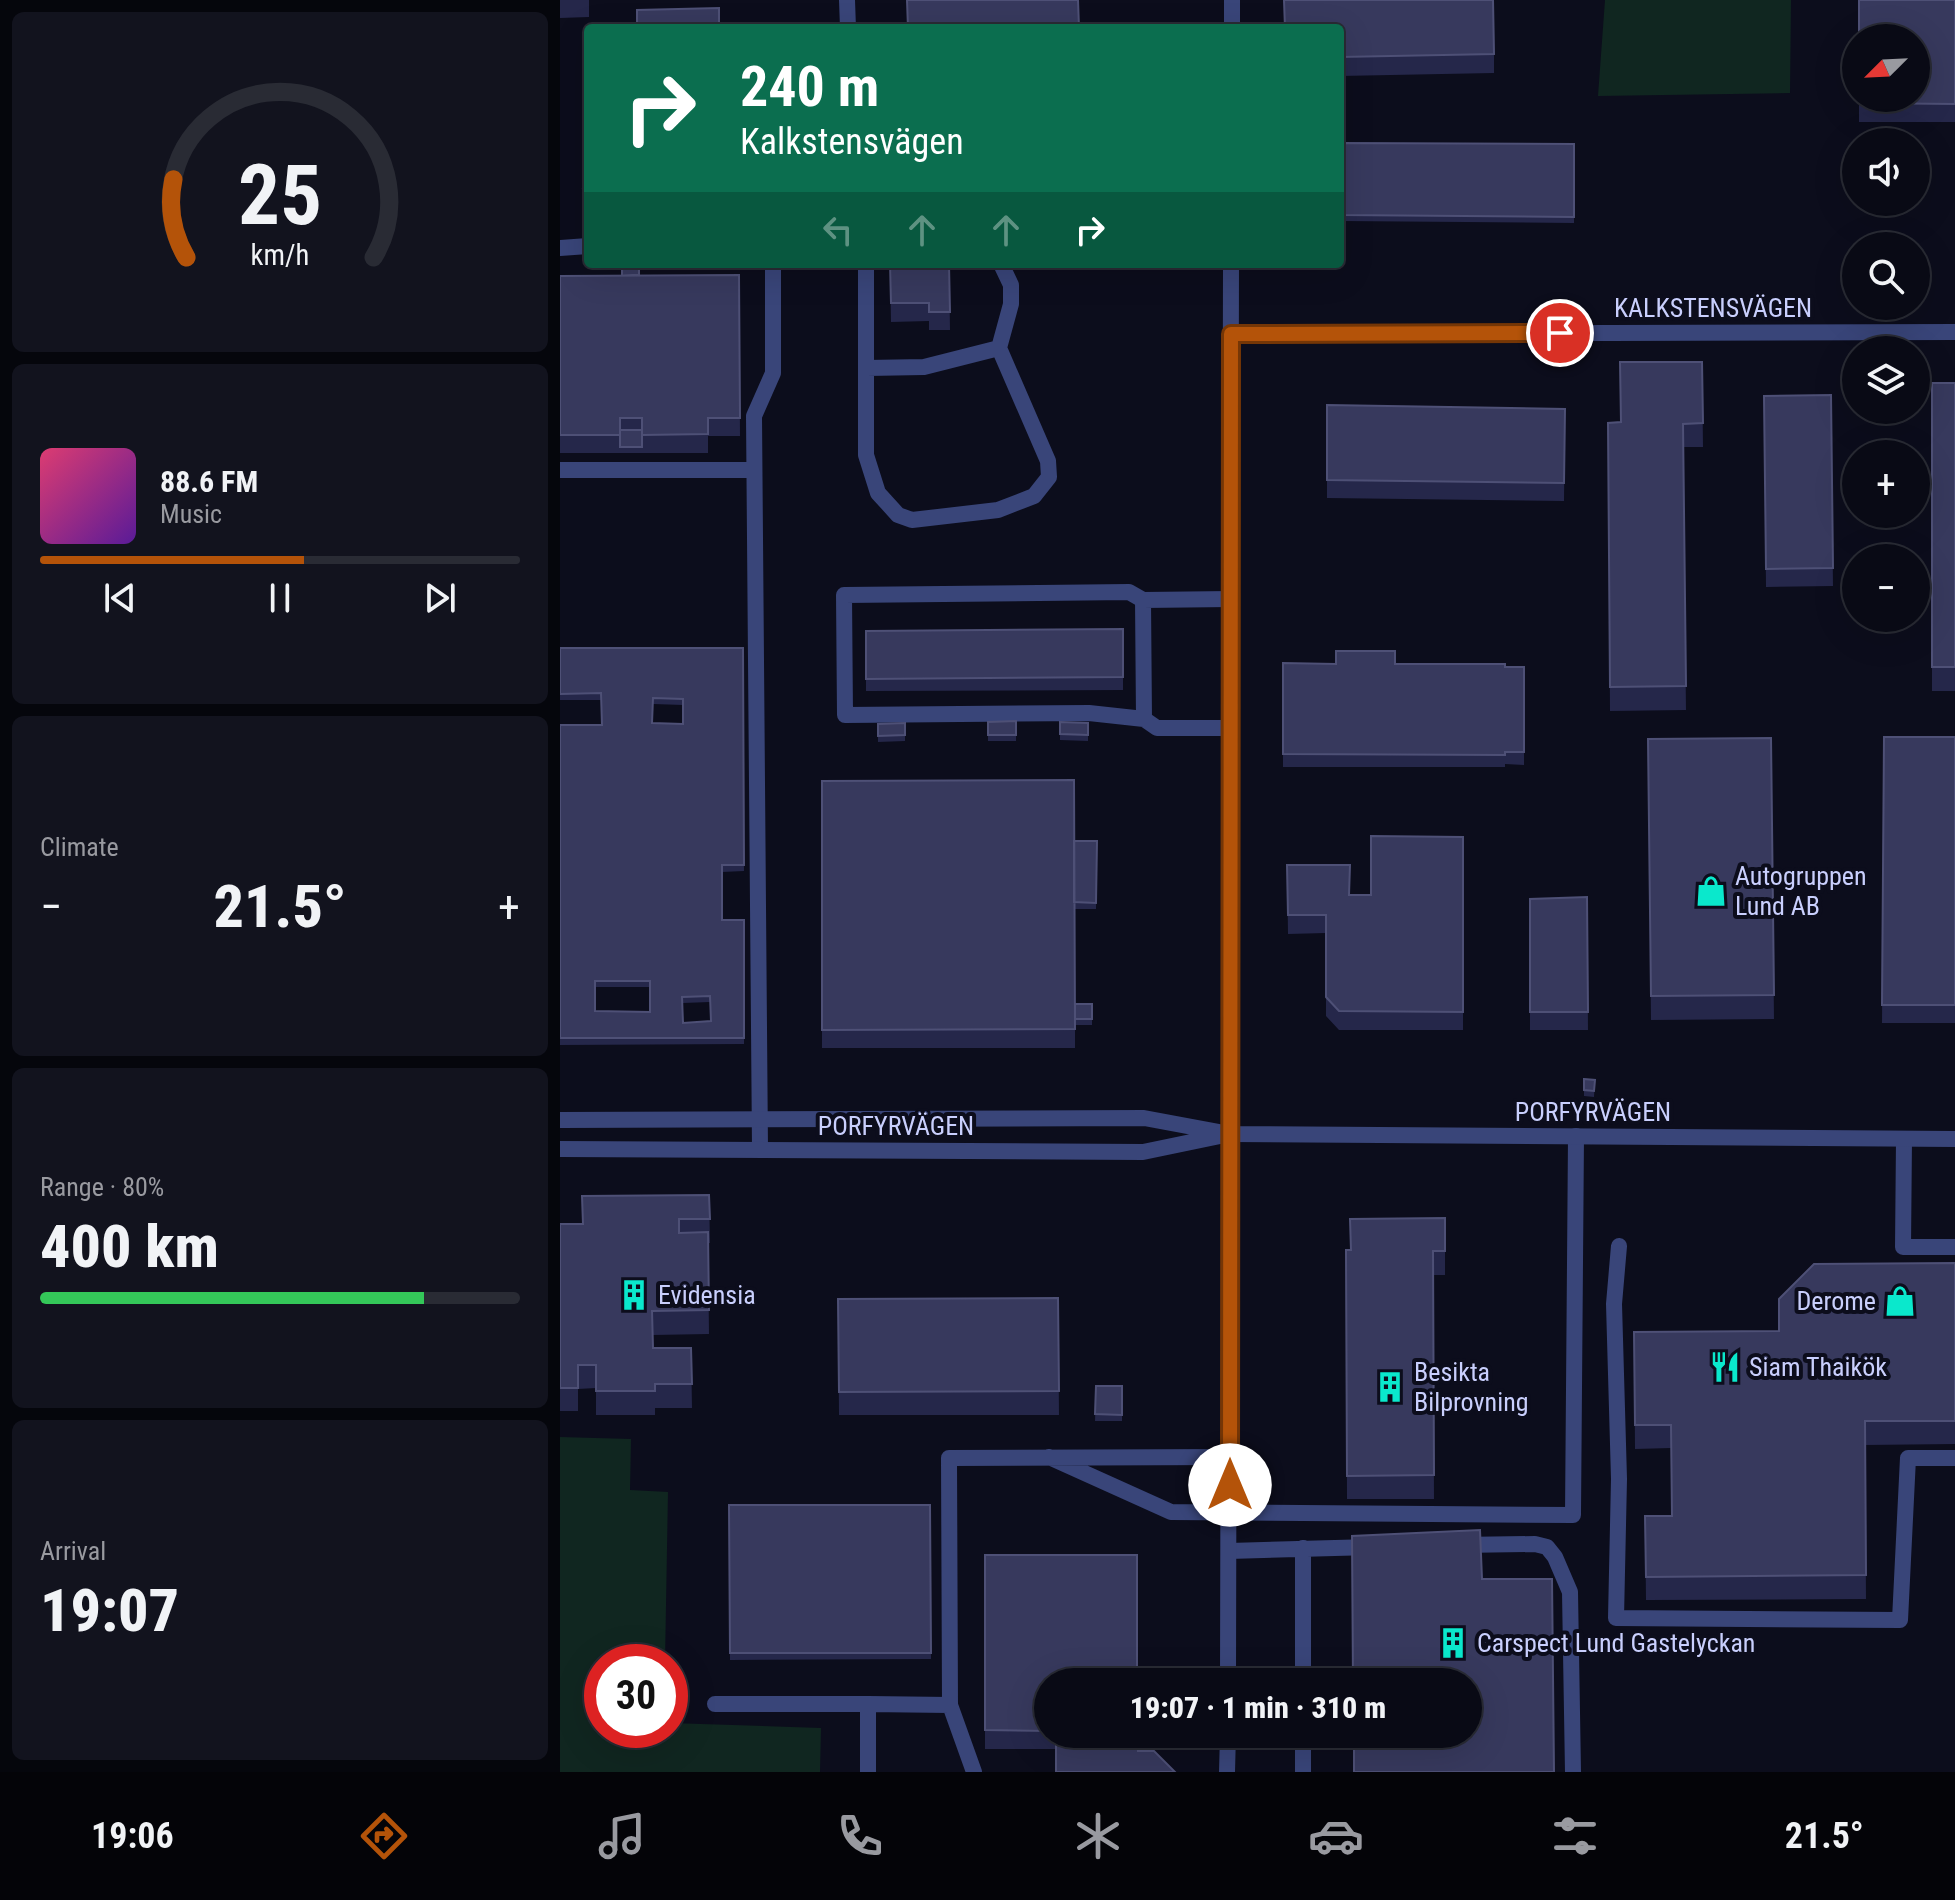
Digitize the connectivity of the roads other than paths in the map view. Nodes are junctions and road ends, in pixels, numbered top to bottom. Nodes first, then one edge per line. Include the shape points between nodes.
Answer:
1 (847, 0) edge
2 (1232, 0) edge
3 (848, 24) edge
4 (1232, 24) edge
5 (584, 246) edge
6 (560, 248) edge
7 (773, 268) edge
8 (866, 268) edge
9 (1003, 268) edge
10 (1231, 268) edge
11 (1955, 332) edge
12 (1231, 334) junction
13 (999, 348) junction
14 (867, 368) junction
15 (560, 470) edge
16 (754, 470) junction
17 (1231, 599) junction
18 (1143, 600) junction
19 (1144, 719) junction
20 (1232, 728) junction
21 (760, 1119) junction
22 (560, 1120) edge
23 (1230, 1134) junction
24 (1576, 1136) junction
25 (1904, 1139) junction
26 (1955, 1139) edge
27 (560, 1149) edge
28 (760, 1150) junction
29 (1619, 1246) dead end
30 (1955, 1247) edge
31 (1049, 1457) junction
32 (1230, 1457) junction
33 (1955, 1458) edge
34 (1230, 1513) junction
35 (1442, 1546) edge
36 (1396, 1547) edge
37 (1303, 1548) junction
38 (1229, 1551) junction
39 (1228, 1668) edge
40 (1303, 1668) edge
41 (715, 1704) dead end
42 (868, 1704) junction
43 (950, 1705) junction
44 (1228, 1748) edge
45 (1303, 1748) edge
46 (868, 1772) edge
47 (974, 1772) edge
48 (1227, 1772) edge
49 (1303, 1772) edge
50 (1573, 1772) edge

1 - 3 street
2 - 4 street
5 - 6 street
7 - 16 street via 773,373 754,416
8 - 14 street
9 - 13 street via 1011,285 1011,304
10 - 12 street
11 - 12 street, KALKSTENSVÄGEN
12 - 17 street
13 - 14 street via 924,367
13 - 14 street via 1048,461 1049,477 1034,496 998,510 912,520 898,515 878,493 866,455
15 - 16 street
16 - 21 street
17 - 18 street
17 - 20 street
18 - 19 street
18 - 19 street via 1129,592 844,595 845,715 1089,713
19 - 20 street via 1157,728
20 - 23 street
21 - 22 street, PORFYRVÄGEN
21 - 23 street, PORFYRVÄGEN via 1144,1118
21 - 28 street
23 - 24 street, PORFYRVÄGEN
23 - 28 street, PORFYRVÄGEN via 1143,1152
23 - 32 street
24 - 25 street, PORFYRVÄGEN
24 - 34 street via 1573,1515
25 - 26 street, PORFYRVÄGEN
25 - 30 street via 1903,1247
27 - 28 street, PORFYRVÄGEN
29 - 33 street via 1614,1304 1616,1618 1900,1620 1908,1458
31 - 32 street
31 - 34 street via 1171,1512
31 - 43 street via 949,1458
32 - 34 street
34 - 38 street
35 - 50 street via 1535,1544 1547,1547 1555,1557 1570,1592
36 - 37 street
37 - 38 street
37 - 40 street
38 - 39 street
41 - 42 street
42 - 43 street
42 - 46 street
43 - 47 street
44 - 48 street
45 - 49 street

